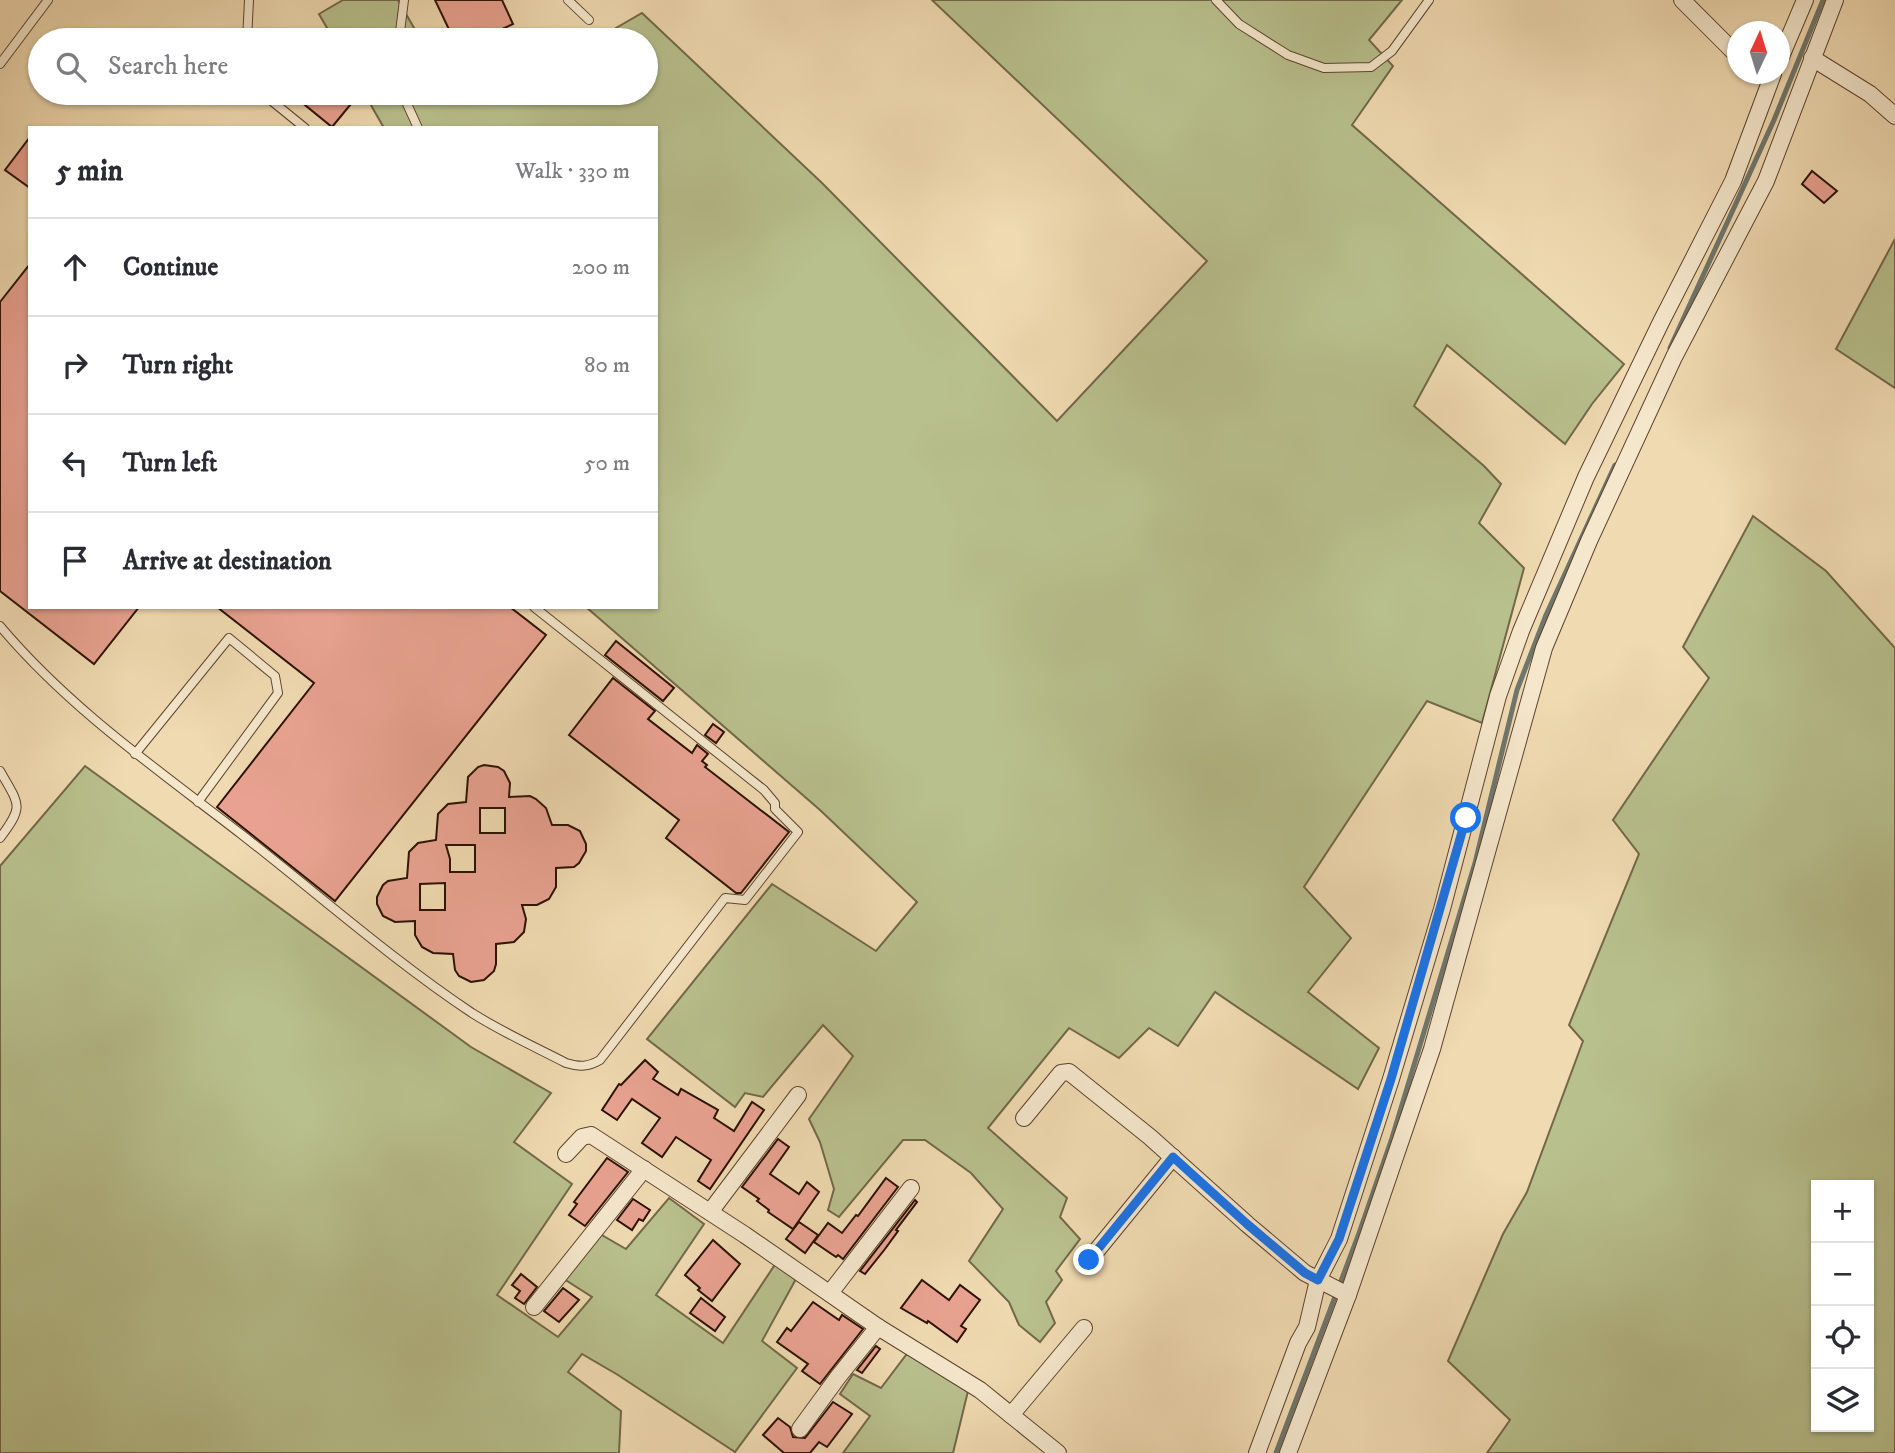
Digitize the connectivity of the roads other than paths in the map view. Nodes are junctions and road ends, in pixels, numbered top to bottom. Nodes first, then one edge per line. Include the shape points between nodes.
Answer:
1 (48, 0) edge
2 (249, 0) edge
3 (404, 0) edge
4 (568, 0) edge
5 (1216, 0) edge
6 (1429, 0) edge
7 (1682, 0) edge
8 (1805, 0) edge
9 (1835, 0) edge
10 (589, 20) dead end
11 (248, 28) edge
12 (400, 28) edge
13 (1790, 35) edge
14 (1727, 45) edge
15 (1812, 58) junction
16 (0, 64) edge
17 (1768, 84) edge
18 (276, 105) edge
19 (407, 105) edge
20 (1895, 116) edge
21 (302, 126) edge
22 (417, 126) edge
23 (1665, 343) junction
24 (537, 609) edge
25 (0, 626) edge
26 (1533, 637) junction
27 (135, 754) junction
28 (0, 771) edge
29 (198, 802) junction
30 (0, 838) edge
31 (798, 1095) dead end
32 (1024, 1118) dead end
33 (566, 1154) dead end
34 (1173, 1157) junction
35 (644, 1169) junction
36 (911, 1188) dead end
37 (1356, 1193) junction
38 (1377, 1202) junction
39 (710, 1212) junction
40 (1089, 1260) dead end
41 (1320, 1281) junction
42 (1345, 1292) junction
43 (830, 1293) junction
44 (534, 1307) dead end
45 (878, 1326) junction
46 (1084, 1328) dead end
47 (1011, 1415) junction
48 (800, 1429) dead end
49 (1058, 1453) edge
50 (1257, 1453) edge
51 (1288, 1453) edge

1 - 16 lane
2 - 11 lane
3 - 12 lane
4 - 10 lane
5 - 6 lane via 1239,24 1288,55 1324,68 1371,67 1392,51
7 - 14 street
8 - 13 street
9 - 15 street
15 - 20 street via 1870,94
15 - 23 street via 1766,181
17 - 23 street
18 - 21 lane
19 - 22 lane
23 - 26 street via 1589,541
23 - 26 street via 1586,477
24 - 29 lane via 764,790 798,832 745,900 725,898 600,1060 578,1067 566,1063 475,1015
25 - 27 lane via 50,680
26 - 37 street via 1498,696 1413,1010
26 - 38 street via 1488,841 1432,1049
27 - 29 lane
27 - 29 lane via 229,638 275,676 278,693
28 - 30 lane via 17,801 16,817
31 - 39 street
32 - 34 street via 1062,1073 1069,1072
33 - 35 street via 589,1135
34 - 40 street
34 - 41 street via 1305,1273
35 - 39 street
35 - 44 street
36 - 43 street
37 - 38 street
37 - 41 street
38 - 42 street
39 - 43 street
41 - 42 street
41 - 50 street via 1307,1327
42 - 51 street
43 - 45 street
45 - 47 street via 980,1390
45 - 48 street
46 - 47 street
47 - 49 street

